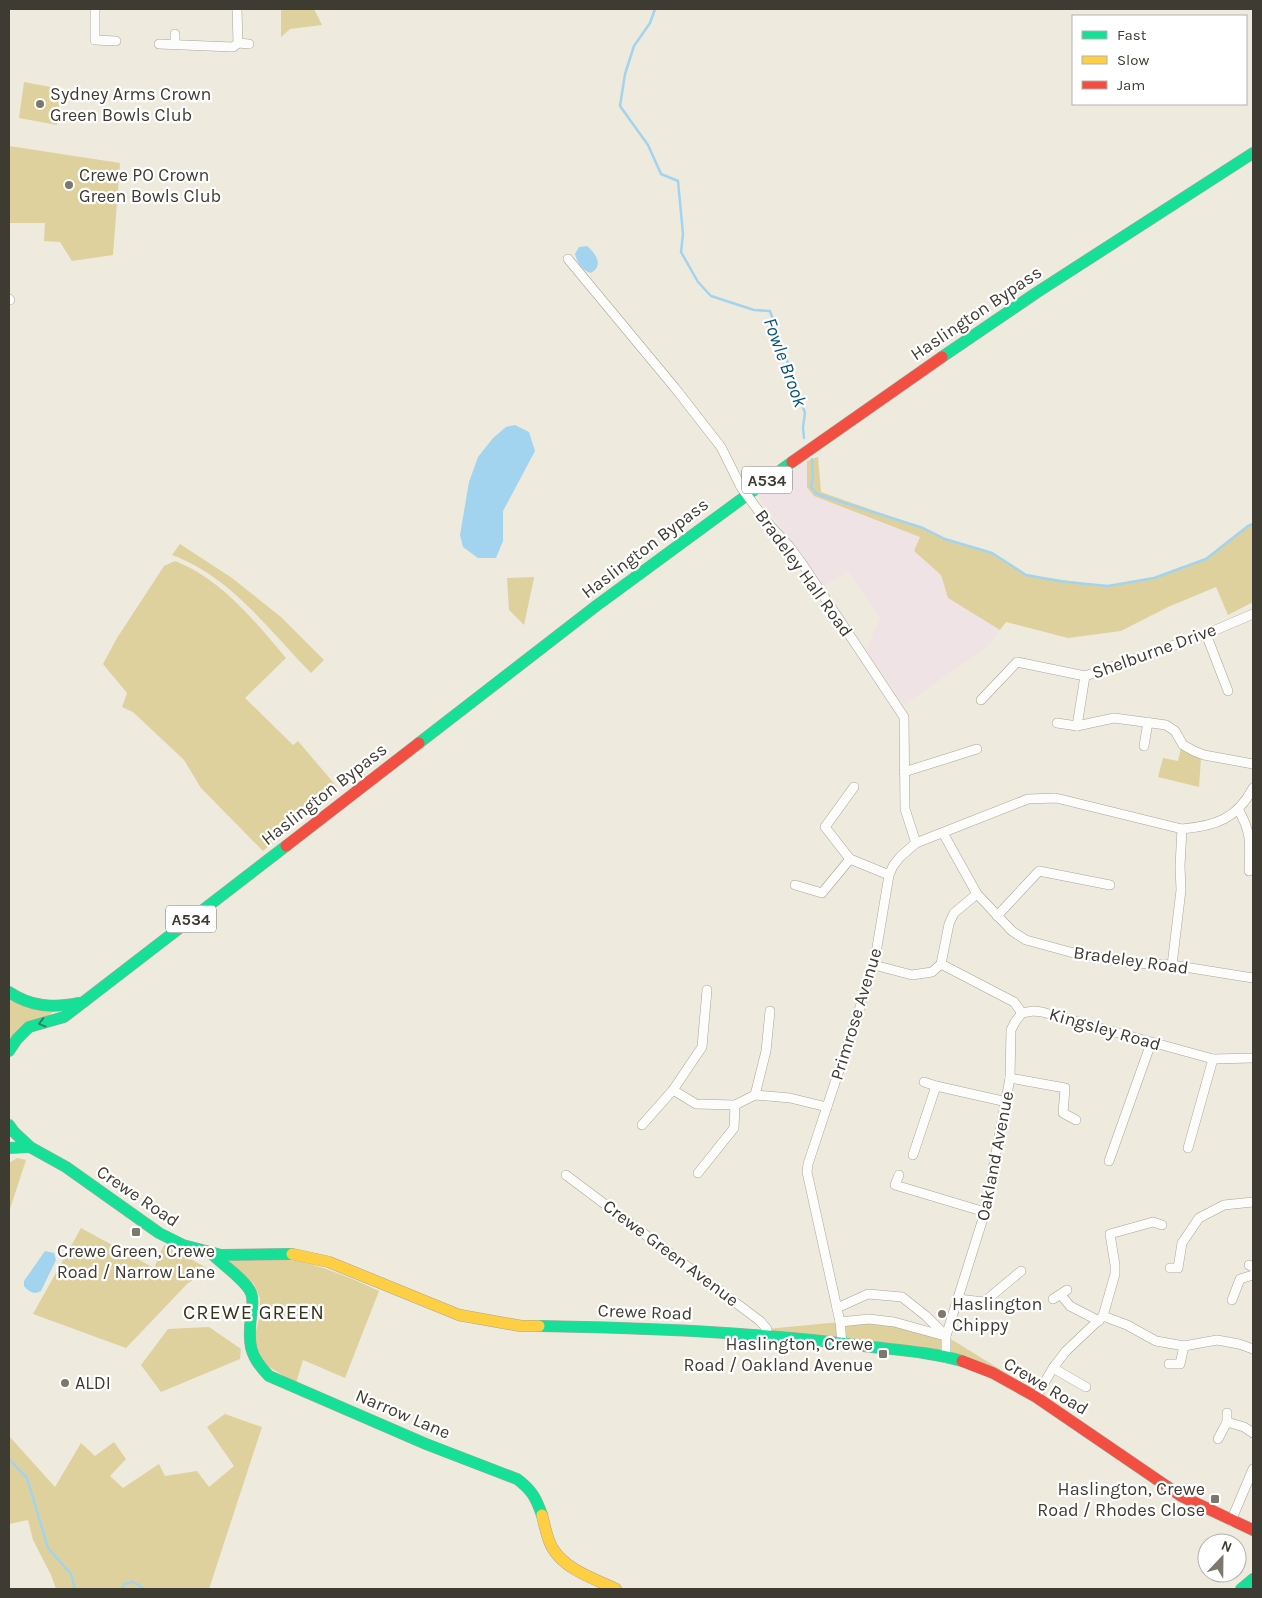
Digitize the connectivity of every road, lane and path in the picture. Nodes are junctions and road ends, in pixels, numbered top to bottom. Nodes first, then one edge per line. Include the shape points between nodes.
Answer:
1 (94, 9) edge
2 (237, 9) edge
3 (175, 34) dead end
4 (116, 41) dead end
5 (238, 43) junction
6 (159, 44) dead end
7 (175, 44) junction
8 (249, 44) dead end
9 (1253, 153) edge
10 (568, 259) dead end
11 (1253, 614) edge
12 (1206, 634) junction
13 (1085, 676) junction
14 (1228, 691) dead end
15 (981, 700) dead end
16 (1148, 722) junction
17 (1056, 723) dead end
18 (1077, 726) junction
19 (1144, 746) dead end
20 (977, 749) dead end
21 (1253, 764) edge
22 (904, 772) junction
23 (854, 787) dead end
24 (1253, 788) edge
25 (1238, 809) junction
26 (1182, 829) junction
27 (944, 833) junction
28 (916, 843) junction
29 (850, 859) junction
30 (1250, 871) dead end
31 (888, 875) junction
32 (795, 885) dead end
33 (1110, 886) dead end
34 (977, 894) junction
35 (997, 916) junction
36 (941, 964) junction
37 (874, 965) junction
38 (1172, 965) junction
39 (1253, 978) edge
40 (707, 990) dead end
41 (9, 992) edge
42 (81, 1002) junction
43 (770, 1011) dead end
44 (1022, 1014) junction
45 (1151, 1042) junction
46 (9, 1051) edge
47 (1253, 1058) edge
48 (1213, 1059) junction
49 (1010, 1078) junction
50 (924, 1082) dead end
51 (936, 1086) junction
52 (673, 1090) junction
53 (755, 1095) junction
54 (1007, 1102) junction
55 (735, 1105) junction
56 (827, 1107) junction
57 (1076, 1120) dead end
58 (9, 1125) edge
59 (642, 1125) dead end
60 (30, 1147) junction
61 (9, 1148) edge
62 (1188, 1148) dead end
63 (914, 1155) dead end
64 (1109, 1161) dead end
65 (698, 1173) dead end
66 (899, 1175) dead end
67 (566, 1176) dead end
68 (1253, 1202) edge
69 (985, 1212) junction
70 (1162, 1225) dead end
71 (210, 1252) junction
72 (1177, 1270) dead end
73 (1021, 1271) dead end
74 (1253, 1274) edge
75 (1060, 1295) dead end
76 (958, 1299) junction
77 (1232, 1300) dead end
78 (837, 1308) junction
79 (1101, 1319) junction
80 (840, 1322) junction
81 (767, 1336) junction
82 (946, 1336) junction
83 (842, 1343) junction
84 (1184, 1346) junction
85 (1253, 1350) edge
86 (946, 1358) junction
87 (1170, 1364) dead end
88 (1053, 1368) junction
89 (1086, 1387) dead end
90 (1036, 1396) junction
91 (1253, 1433) edge
92 (1218, 1439) dead end
93 (1253, 1469) edge
94 (1231, 1521) junction
95 (1253, 1530) edge
96 (1253, 1579) edge
97 (616, 1589) edge
98 (1241, 1589) edge

1 - 4 street via 96,40
2 - 5 street
3 - 7 street
5 - 7 street via 226,48
5 - 8 street
6 - 7 street
9 - 42 main road, Haslington Bypass / A534 via 1036,293 769,478 588,612
10 - 22 street, Bradeley Hall Road, bridge via 721,446 741,487 803,565 904,717
11 - 12 street, Shelburne Drive
12 - 13 street, Shelburne Drive
12 - 14 street
13 - 15 street, Shelburne Drive via 1016,662
13 - 18 street
16 - 18 street via 1114,718
16 - 19 street
16 - 21 street via 1166,725 1175,731 1184,745 1199,753
17 - 18 street
20 - 22 street
22 - 28 street, Bradeley Hall Road via 904,809
23 - 29 street via 825,827
24 - 25 street, Primrose Avenue
25 - 26 street, Primrose Avenue via 1221,821
25 - 30 street via 1250,838
26 - 27 street, Primrose Avenue via 1056,798 1028,799
26 - 38 street via 1181,890
27 - 28 street, Primrose Avenue
27 - 34 street, Bradeley Road
28 - 31 street, Primrose Avenue via 900,856
29 - 31 street
29 - 32 street via 822,893
31 - 37 street, Primrose Avenue
33 - 35 street via 1039,871
34 - 35 street, Bradeley Road
34 - 36 street via 954,912
35 - 38 street, Bradeley Road via 1026,940 1131,964
36 - 37 street via 932,972 912,976
36 - 44 street via 1014,1002
37 - 56 street, Primrose Avenue
38 - 39 street, Bradeley Road
40 - 52 street via 702,1047
41 - 42 main road, Haslington Bypass / A534 via 37,1006
42 -> 46 main road, Haslington Bypass / A534 via 64,1017 30,1027
43 - 53 street via 766,1050
44 - 45 street, Kingsley Road via 1042,1012
44 - 49 street, Oakland Avenue via 1011,1030
45 - 48 street, Kingsley Road
45 - 64 street
47 - 48 street, Kingsley Road
48 - 62 street
49 - 54 street, Oakland Avenue
49 - 57 street via 1065,1088 1063,1112
50 - 51 street
51 - 54 street
51 - 63 street
52 - 55 street via 696,1104
52 - 59 street
53 - 55 street
53 - 56 street via 790,1098
54 - 69 street, Oakland Avenue
55 - 65 street via 734,1128
56 - 78 street, Primrose Avenue via 807,1172
58 - 60 main road, Crewe Road
60 - 61 main road
60 - 71 main road, Crewe Road via 73,1172 164,1236
66 - 69 street via 895,1185
67 - 81 street, Crewe Green Avenue via 760,1321 767,1328
68 - 72 street via 1224,1205 1199,1218 1182,1243
69 - 76 street, Oakland Avenue
70 - 79 street via 1153,1222 1110,1234 1115,1274
71 - 81 main road, Crewe Road via 293,1254 329,1262 459,1315 521,1326 651,1328
71 - 97 main road, Narrow Lane via 250,1291 253,1300 252,1357 268,1376 517,1479 529,1488 537,1501 553,1549 574,1570
73 - 76 street via 984,1302
74 - 77 street via 1240,1279
75 - 79 street via 1070,1306
76 - 82 street, Oakland Avenue
78 - 80 street, Primrose Avenue
78 - 82 street via 868,1294 902,1298
79 - 84 street via 1126,1325 1156,1341
79 - 88 street via 1066,1351
80 - 82 street via 868,1319 894,1322
80 - 83 street, Primrose Avenue
81 - 83 main road, Crewe Road
82 - 86 street, Oakland Avenue
83 - 86 main road, Crewe Road
84 - 85 street via 1217,1340
84 - 87 street via 1182,1367
86 - 90 main road, Crewe Road via 985,1370
88 - 89 street
88 - 90 street
90 - 94 main road, Crewe Road via 1181,1496
91 - 92 street via 1227,1417
93 - 94 street
94 - 95 main road, Crewe Road
96 - 98 main road

